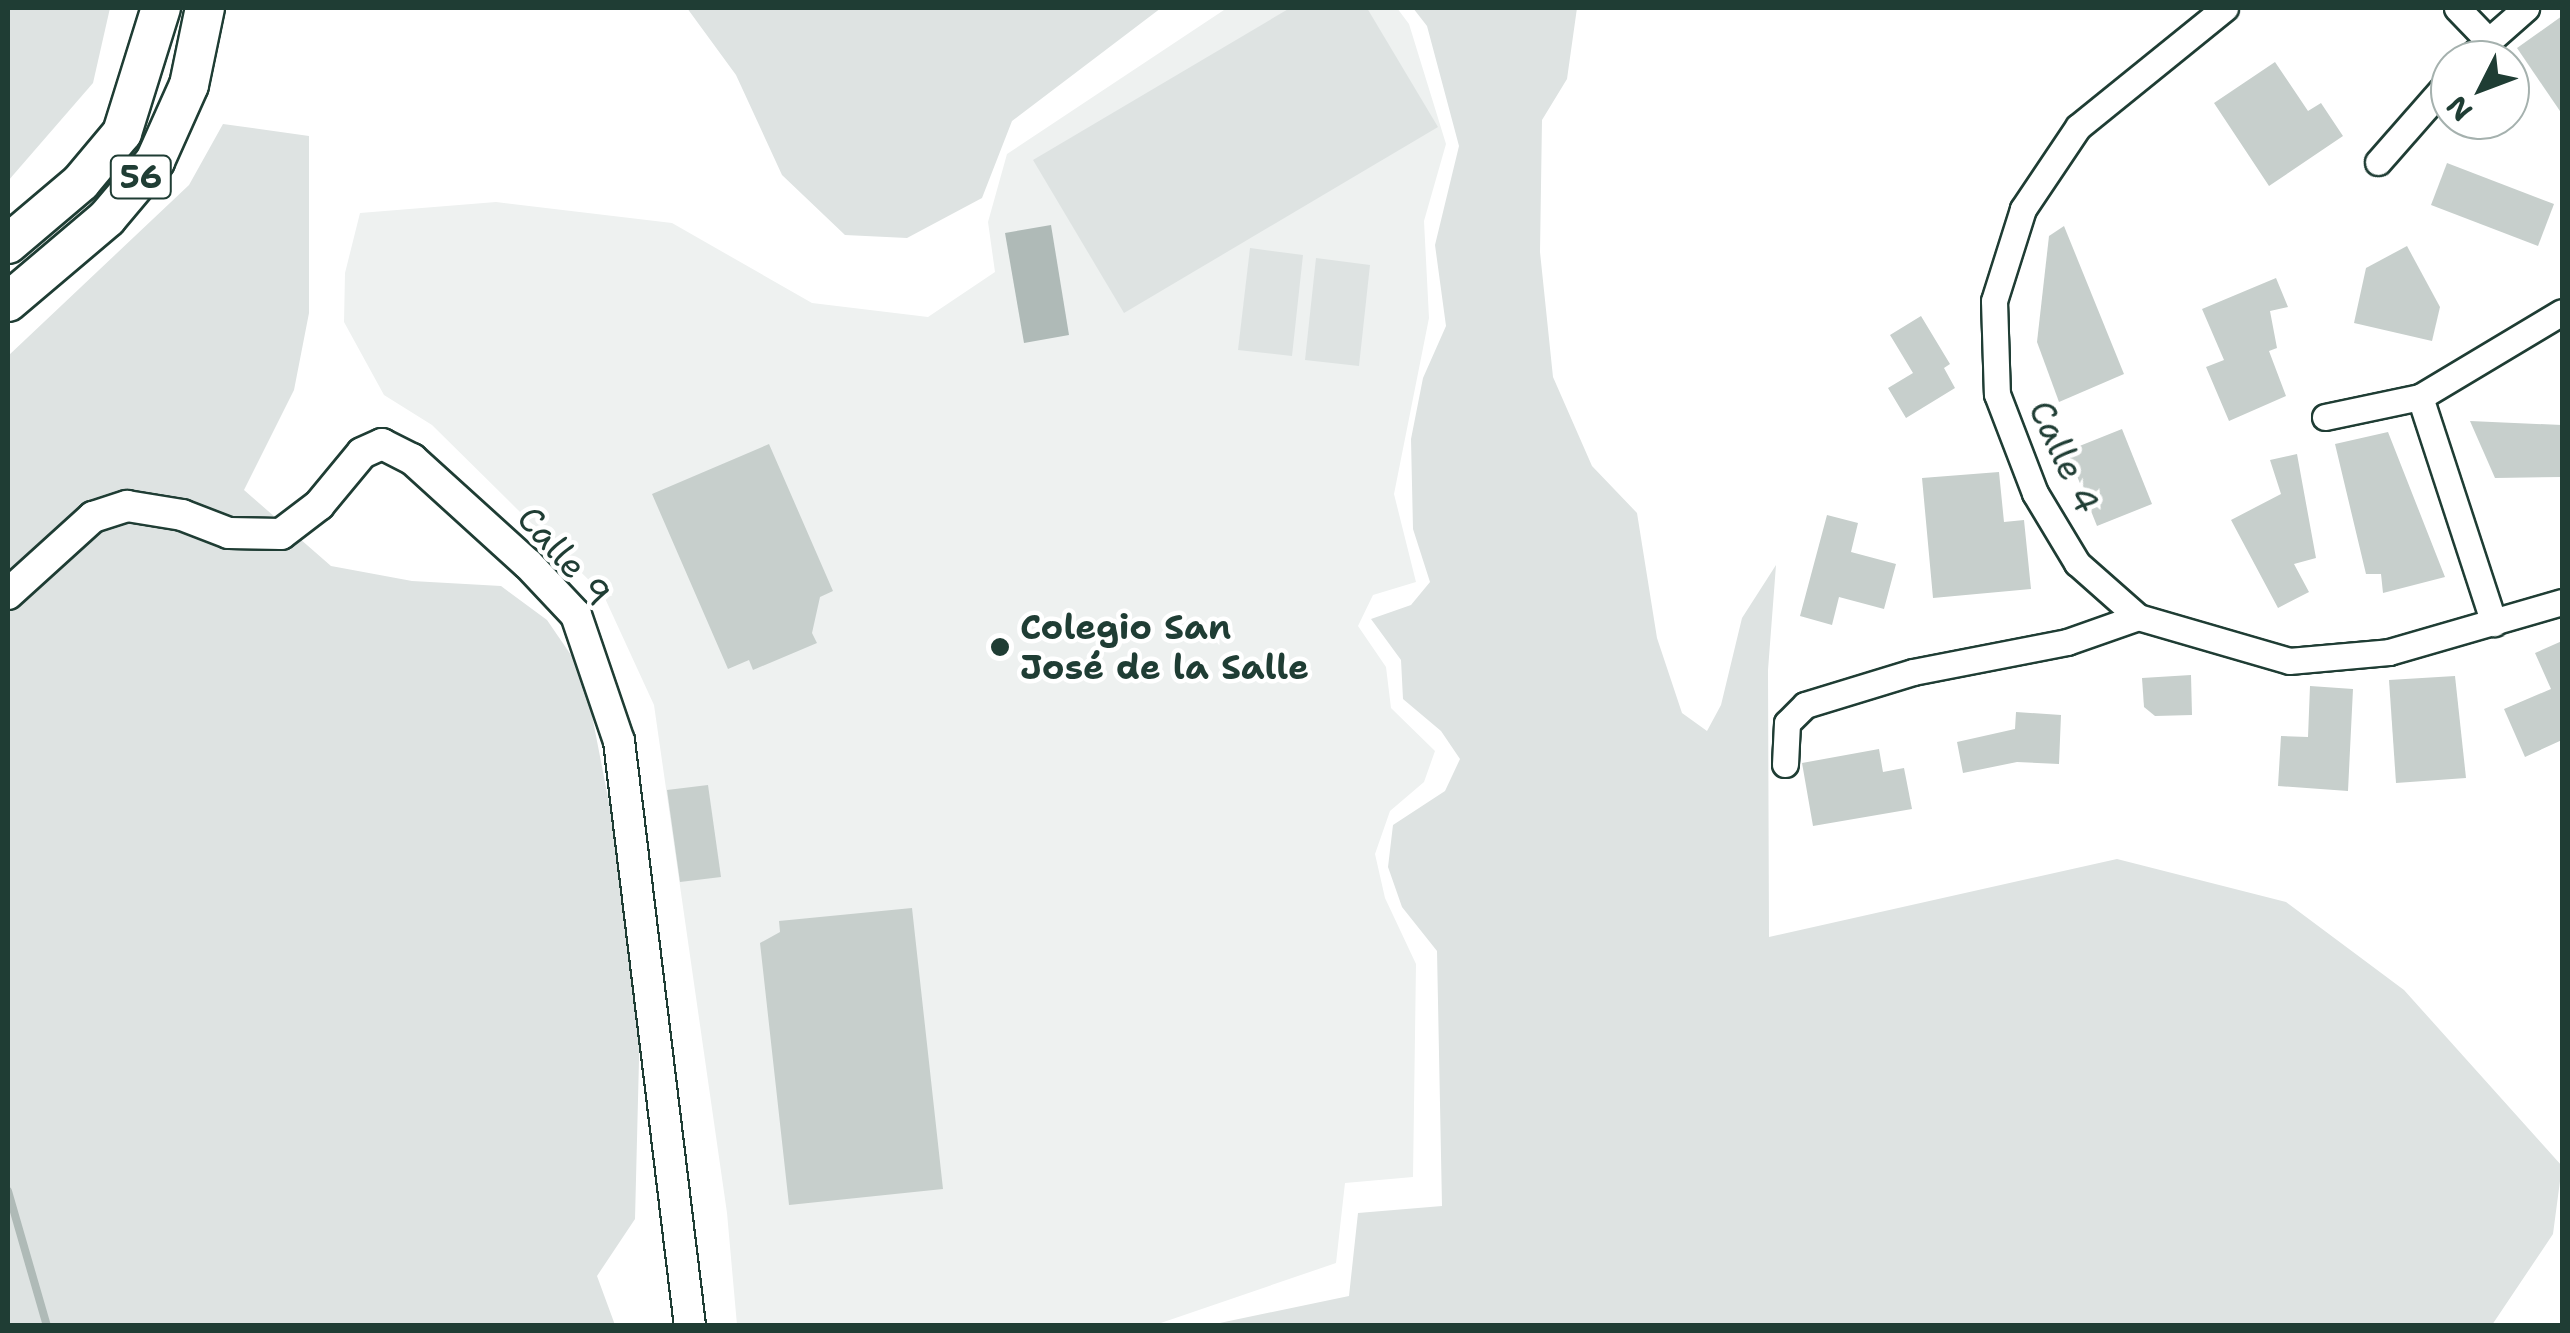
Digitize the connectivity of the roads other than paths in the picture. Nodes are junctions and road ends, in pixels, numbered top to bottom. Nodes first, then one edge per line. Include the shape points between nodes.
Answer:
1 (161, 8) edge
2 (205, 8) edge
3 (2224, 8) edge
4 (2457, 8) edge
5 (2526, 8) edge
6 (2486, 38) joint
7 (2430, 103) edge
8 (2378, 162) dead end
9 (8, 244) edge
10 (8, 302) edge
11 (2562, 312) edge
12 (2420, 396) junction
13 (2325, 417) dead end
14 (8, 594) edge
15 (2562, 602) edge
16 (2138, 617) junction
17 (2494, 623) junction
18 (1785, 764) dead end
19 (690, 1326) edge

1 - 9 main road, 56 via 122,133 93,170
2 - 10 main road, 56 via 189,86 154,161 107,218
3 - 16 street, Calle 4 via 2078,127 2023,209 1994,301 1998,394 2035,493 2077,563
4 - 6 street
5 - 6 street
7 - 8 street
11 - 12 street
12 - 13 street
12 - 17 street
14 - 19 street, Calle 9 via 93,517 110,510 182,515 255,536 281,534 319,505 362,453 382,444 412,459 576,615 620,741
15 - 17 street, Calle 4
16 - 17 street, Calle 4 via 2289,661 2389,652
16 - 18 street via 2068,642 1913,672 1805,705 1787,722

